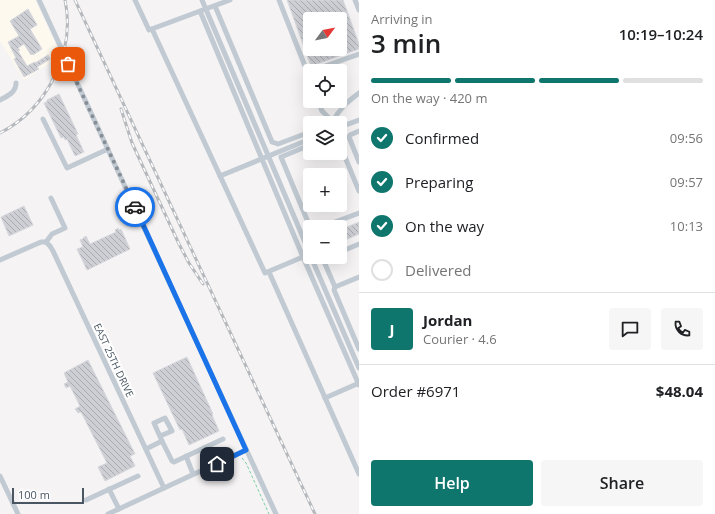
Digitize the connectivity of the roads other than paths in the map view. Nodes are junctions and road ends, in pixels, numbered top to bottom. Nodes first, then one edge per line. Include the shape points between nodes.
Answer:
1 (39, 0) edge
2 (135, 0) edge
3 (202, 0) edge
4 (230, 0) edge
5 (279, 0) edge
6 (356, 0) edge
7 (215, 6) junction
8 (206, 9) junction
9 (359, 10) edge
10 (200, 11) junction
11 (152, 29) junction
12 (359, 54) edge
13 (307, 64) edge
14 (332, 64) edge
15 (16, 83) dead end
16 (359, 93) edge
17 (0, 100) edge
18 (321, 108) edge
19 (327, 116) edge
20 (335, 116) edge
21 (43, 119) dead end
22 (359, 120) edge
23 (347, 124) edge
24 (359, 131) edge
25 (303, 135) edge
26 (303, 142) edge
27 (303, 148) edge
28 (108, 149) junction
29 (268, 156) junction
30 (262, 158) junction
31 (346, 160) edge
32 (359, 162) edge
33 (220, 176) junction
34 (359, 191) edge
35 (51, 198) dead end
36 (359, 213) edge
37 (307, 220) edge
38 (340, 220) edge
39 (303, 238) edge
40 (46, 242) junction
41 (359, 244) edge
42 (347, 249) edge
43 (303, 257) joint
44 (0, 260) edge
45 (306, 264) edge
46 (314, 264) edge
47 (326, 264) edge
48 (269, 272) junction
49 (359, 277) edge
50 (335, 287) junction
51 (340, 305) junction
52 (333, 308) junction
53 (326, 310) junction
54 (359, 349) edge
55 (359, 368) edge
56 (359, 384) edge
57 (325, 398) junction
58 (223, 439) dead end
59 (146, 449) junction
60 (246, 450) junction
61 (186, 456) junction
62 (193, 474) junction
63 (359, 474) edge
64 (0, 476) edge
65 (138, 476) dead end
66 (164, 488) junction
67 (109, 489) junction
68 (86, 500) dead end
69 (119, 509) junction
70 (18, 514) edge
71 (108, 514) edge
72 (276, 514) edge

1 - 28 street
2 - 11 street via 149,30
3 - 8 street
4 - 7 street
5 - 13 street
6 - 9 street
7 - 8 street
7 - 25 street via 272,142 278,144
8 - 10 street
8 - 29 street
10 - 11 street
10 - 30 street
11 - 33 street
12 - 14 street
15 - 17 street via 14,91
16 - 20 street
18 - 19 street
21 - 28 street via 67,168
22 - 23 street
24 - 32 street via 349,137
26 - 29 street
27 - 37 street via 281,157
28 - 60 street
29 - 30 street
29 - 39 street
30 - 33 street
30 - 43 street
31 - 34 street
33 - 48 street via 265,273
35 - 40 street via 65,228 52,234
36 - 38 street
40 - 44 street via 40,242
40 - 59 street, EAST 25TH DRIVE via 53,251
41 - 42 street
43 - 48 street
45 - 53 street
46 - 52 street
47 - 50 street
48 - 57 street
49 - 50 street
50 - 51 street
51 - 52 street
51 - 54 street
52 - 53 street
52 - 55 street
53 - 56 street
56 - 57 street
57 - 63 street
58 - 61 street
59 - 61 street via 161,439 172,462
59 - 66 street, EAST 25TH DRIVE
60 - 62 street
60 - 72 street
61 - 62 street
62 - 66 street
64 - 70 street
65 - 67 street
66 - 69 street
67 - 68 street
67 - 69 street
69 - 71 street

